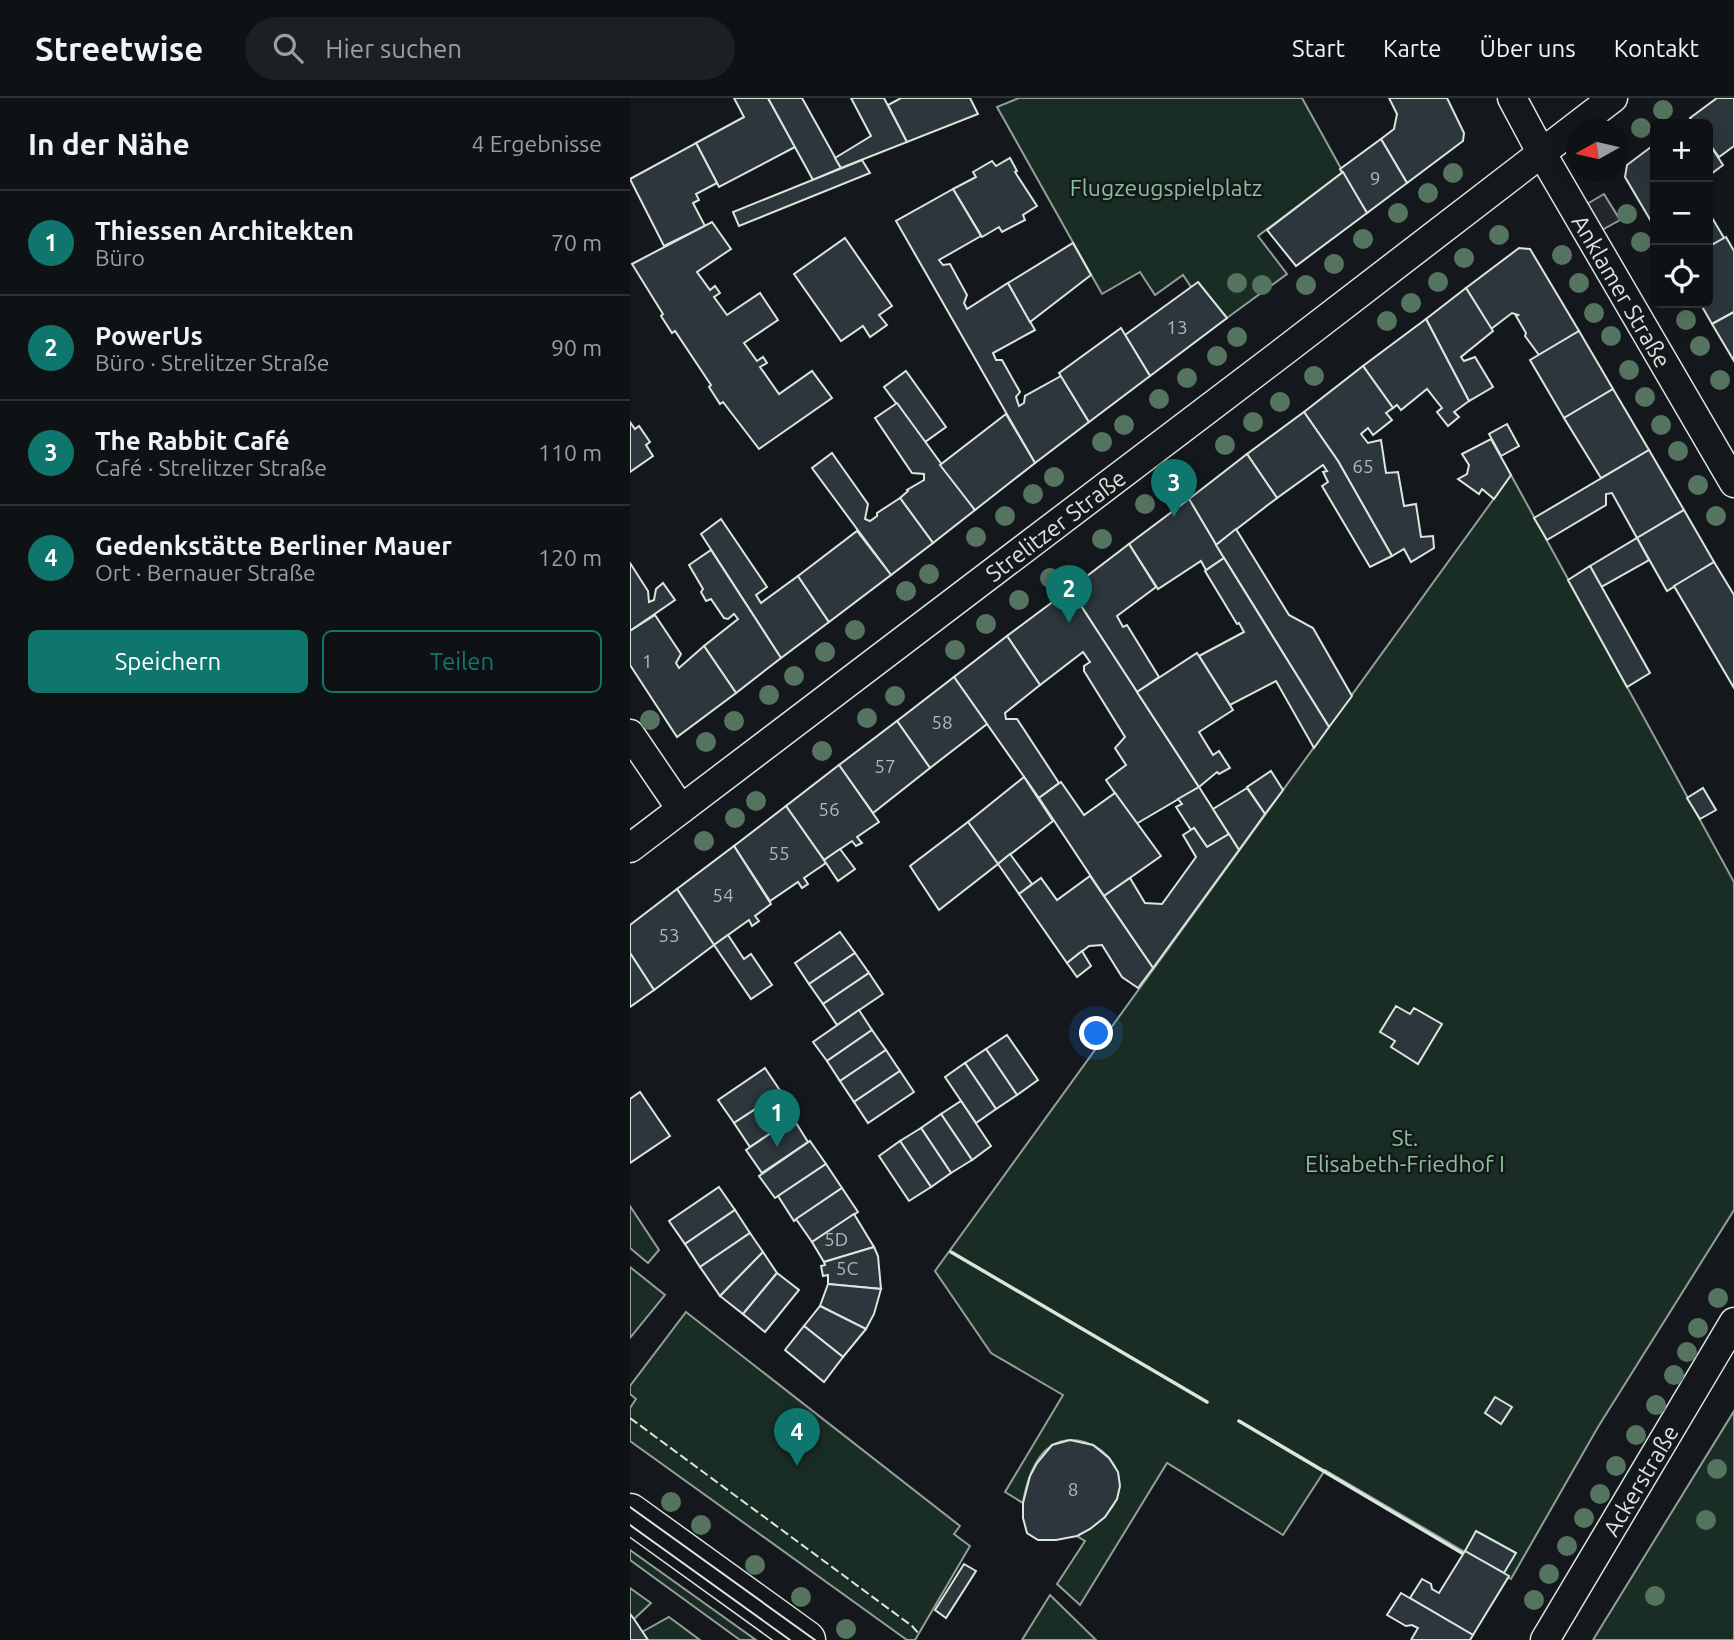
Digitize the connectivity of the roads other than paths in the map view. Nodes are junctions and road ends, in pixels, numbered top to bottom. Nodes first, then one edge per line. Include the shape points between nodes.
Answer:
1 (1512, 98) edge
2 (1613, 98) edge
3 (1541, 152) junction
4 (1734, 483) edge
5 (630, 734) edge
6 (681, 809) junction
7 (630, 848) edge
8 (1734, 1322) edge
9 (630, 1513) edge
10 (806, 1640) edge
11 (1545, 1640) edge

1 - 3 street, Anklamer Straße
2 - 3 street, Strelitzer Straße
3 - 4 street, Anklamer Straße
3 - 6 street, Strelitzer Straße
5 - 6 street
6 - 7 street, Strelitzer Straße
8 - 11 street, Ackerstraße
9 - 10 main road

